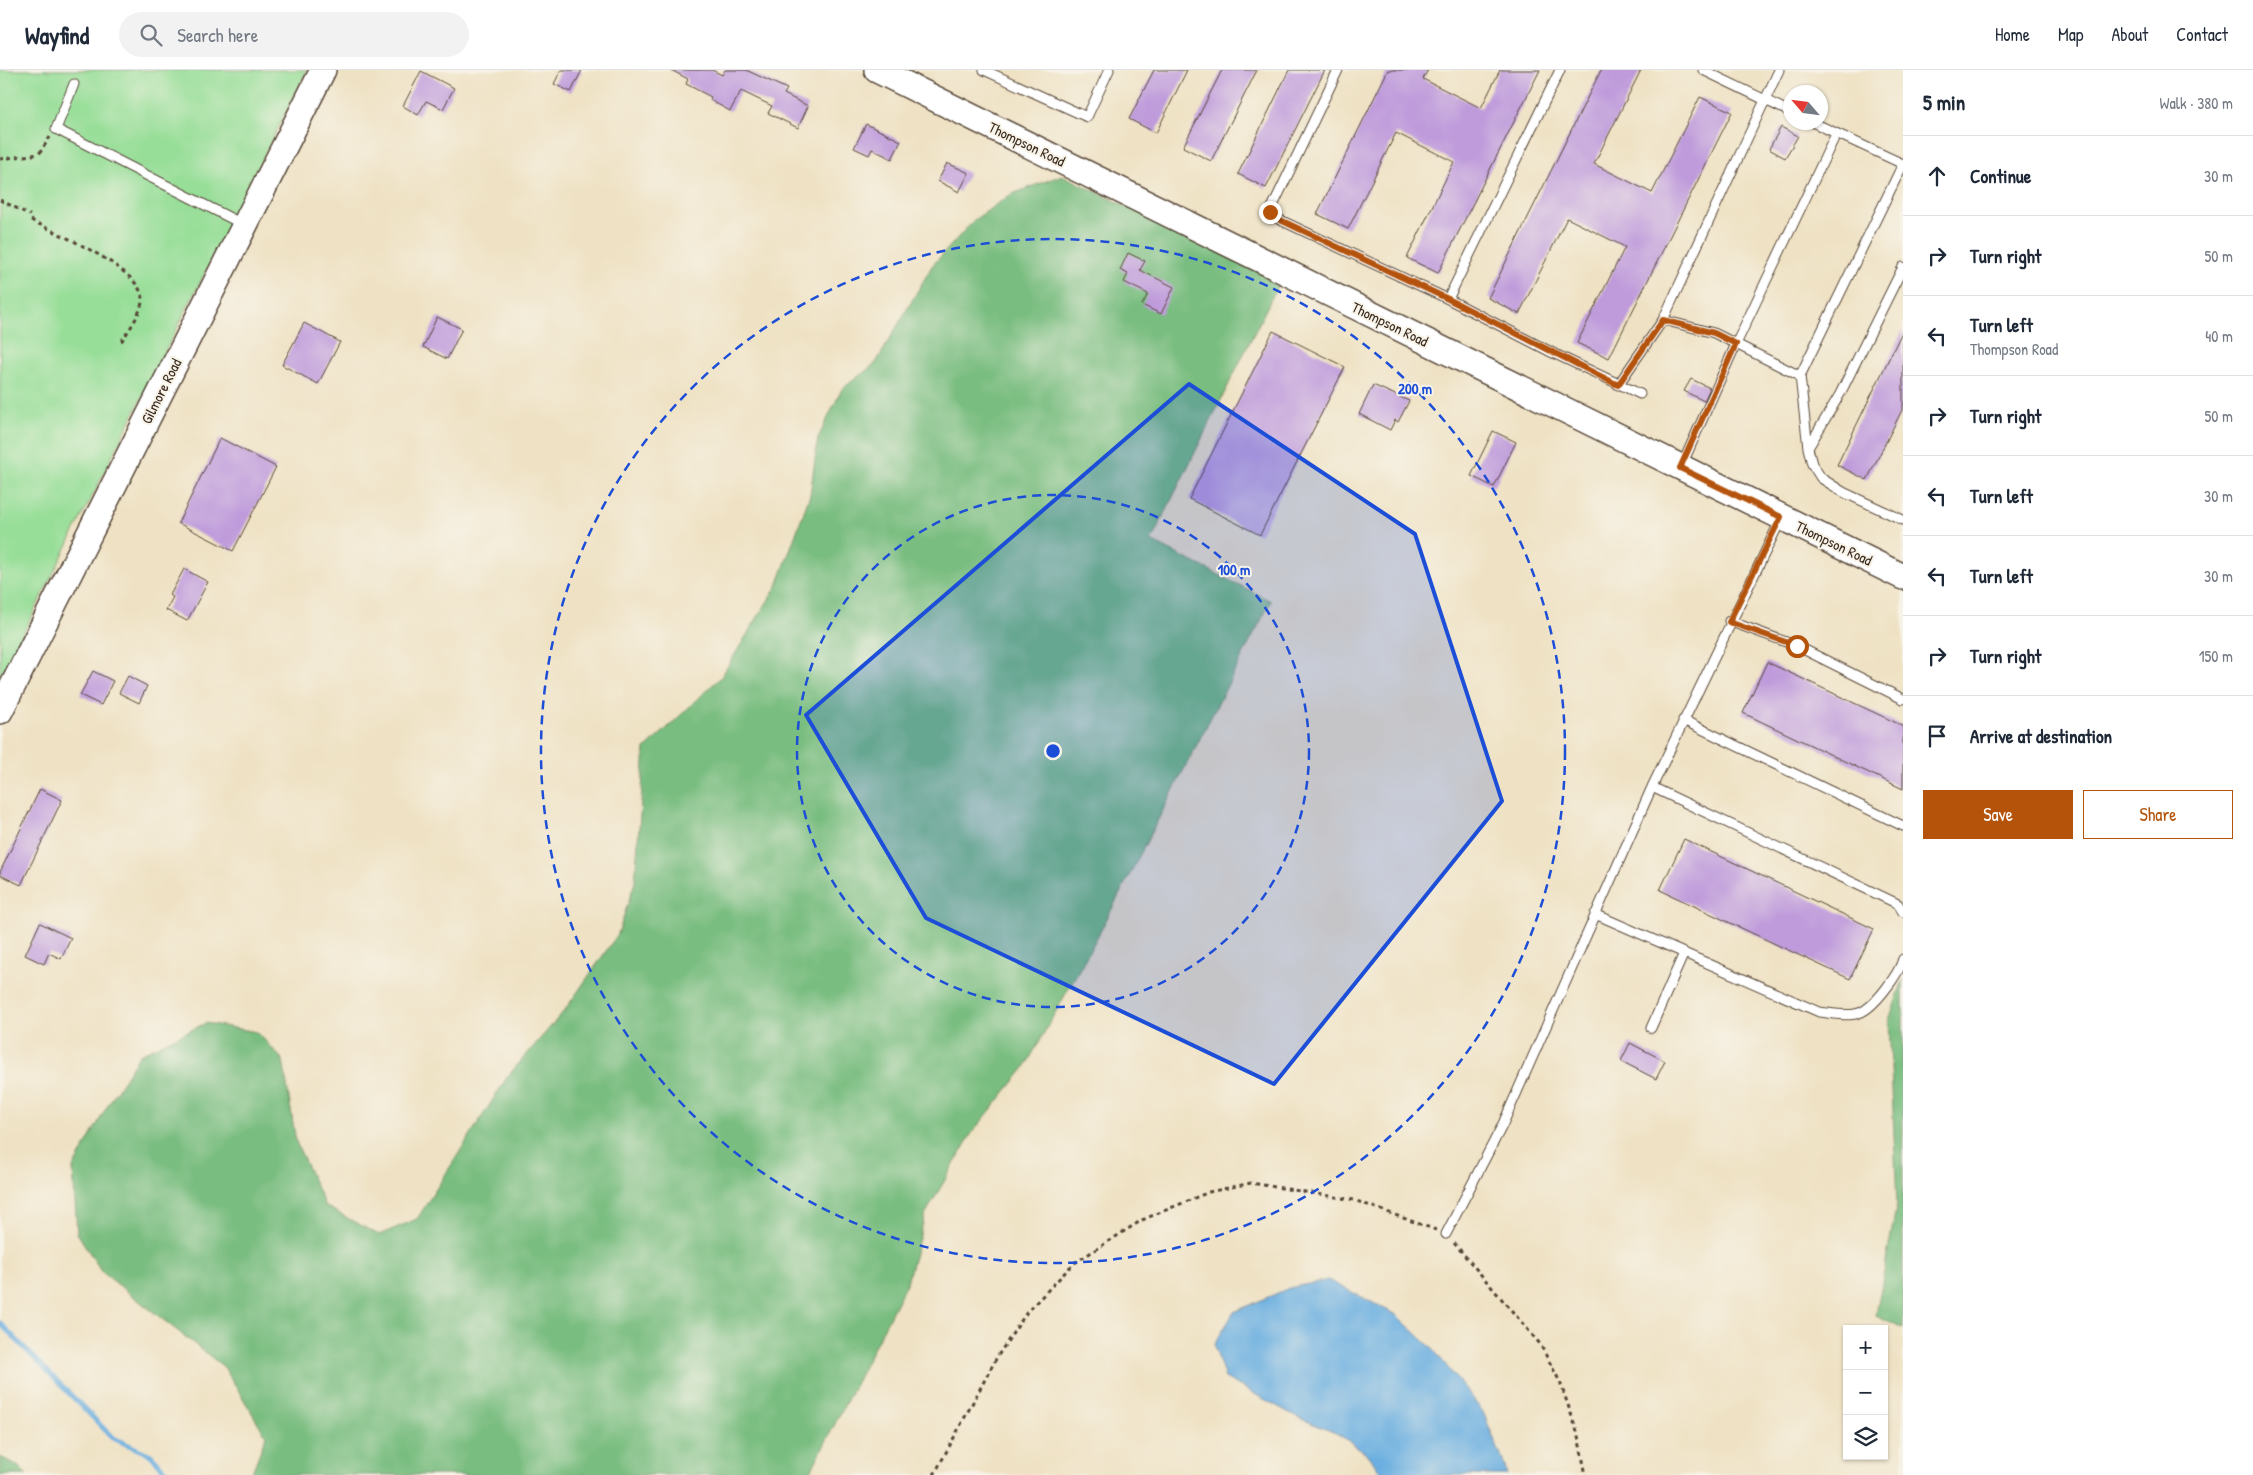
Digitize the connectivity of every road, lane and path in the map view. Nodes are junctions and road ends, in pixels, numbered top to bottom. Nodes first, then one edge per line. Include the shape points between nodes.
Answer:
1 (323, 70) edge
2 (877, 70) edge
3 (984, 70) edge
4 (1109, 70) edge
5 (1338, 70) edge
6 (1560, 70) edge
7 (1704, 70) edge
8 (1779, 70) edge
9 (74, 84) dead end
10 (1764, 99) junction
11 (1783, 108) edge
12 (56, 129) junction
13 (1828, 130) edge
14 (1836, 134) junction
15 (0, 159) edge
16 (1903, 164) edge
17 (0, 200) edge
18 (30, 216) dead end
19 (31, 220) dead end
20 (245, 225) junction
21 (1903, 266) edge
22 (1448, 299) junction
23 (1663, 320) junction
24 (121, 342) dead end
25 (1736, 344) junction
26 (1800, 376) junction
27 (1618, 385) junction
28 (1640, 394) dead end
29 (1808, 448) junction
30 (1680, 468) junction
31 (1781, 517) junction
32 (1903, 520) edge
33 (1903, 577) edge
34 (1729, 622) junction
35 (1903, 699) edge
36 (0, 711) edge
37 (1683, 720) junction
38 (1652, 787) junction
39 (1903, 826) edge
40 (1903, 912) edge
41 (1595, 914) junction
42 (1684, 953) junction
43 (1903, 959) edge
44 (1651, 1028) dead end
45 (1446, 1234) junction
46 (934, 1475) edge
47 (1586, 1475) edge

1 - 20 main road, Gilmore Road
2 - 30 main road, Thompson Road
3 - 4 lane via 1087,117
5 - 22 lane via 1270,212 1276,218
6 - 22 lane
7 - 10 lane
8 - 10 lane
9 - 12 lane
10 - 11 lane
10 - 23 lane
12 - 15 path via 38,154
12 - 20 lane
13 - 14 lane
14 - 16 lane
14 - 25 lane
16 - 26 lane
17 - 18 path
19 - 24 path via 125,272 138,286 143,299 135,321
20 - 36 main road, Gilmore Road
21 - 29 lane via 1840,394
22 - 27 lane
23 - 25 lane via 1714,333
23 - 27 lane
25 - 26 lane
25 - 30 lane
26 - 29 lane
27 - 28 lane
29 - 32 lane via 1812,464 1821,478
30 - 31 main road, Thompson Road
31 - 33 main road, Thompson Road
31 - 34 lane
34 - 35 lane via 1797,646
34 - 37 lane
37 - 38 lane
37 - 39 lane
38 - 40 lane via 1898,904
38 - 41 lane
41 - 42 lane
41 - 45 lane via 1502,1126
42 - 43 lane via 1819,1012 1837,1014 1859,1014 1885,990
42 - 44 lane
45 - 46 path via 1354,1200 1251,1183 1209,1192 1142,1220 1073,1264 1027,1312 997,1357
45 - 47 path via 1540,1344 1560,1382 1577,1431

